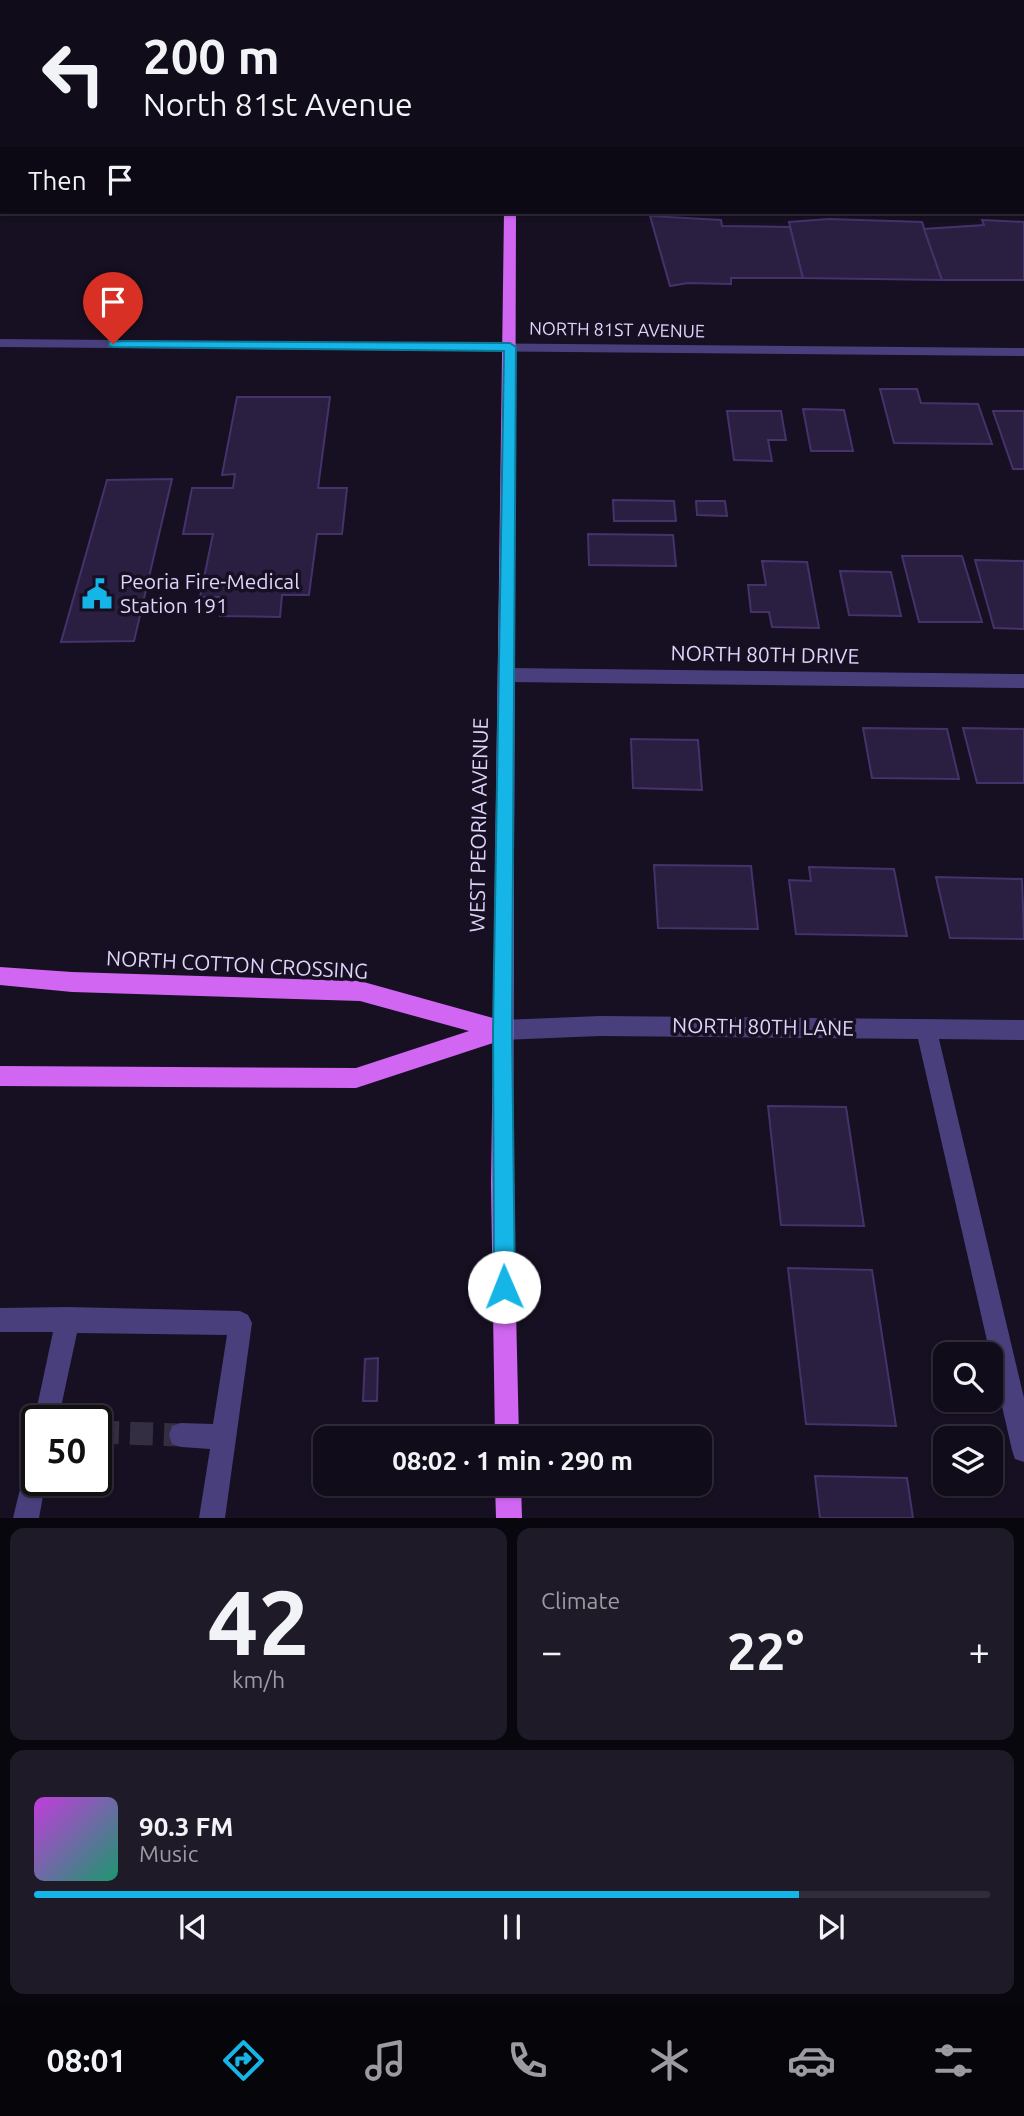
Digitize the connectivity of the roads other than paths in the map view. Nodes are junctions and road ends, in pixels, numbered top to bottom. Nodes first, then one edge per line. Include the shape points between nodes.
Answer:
1 (510, 214) edge
2 (0, 343) edge
3 (510, 347) junction
4 (1024, 352) edge
5 (506, 675) junction
6 (1024, 681) edge
7 (0, 976) edge
8 (926, 1029) junction
9 (502, 1030) junction
10 (1024, 1030) edge
11 (0, 1076) edge
12 (68, 1319) junction
13 (0, 1320) edge
14 (49, 1405) edge
15 (507, 1426) edge
16 (181, 1435) tunnel mouth
17 (224, 1437) junction
18 (1024, 1450) edge
19 (30, 1496) edge
20 (508, 1496) edge
21 (26, 1517) edge
22 (212, 1517) edge
23 (509, 1517) edge

1 - 3 main road, WEST PEORIA AVENUE
2 - 3 street, NORTH 81ST AVENUE
3 - 4 street, NORTH 81ST AVENUE
3 - 5 main road, WEST PEORIA AVENUE
5 - 6 street, NORTH 80TH DRIVE
5 - 9 main road, WEST PEORIA AVENUE
7 - 9 main road, NORTH COTTON CROSSING via 360,991
8 - 9 street, NORTH 80TH LANE via 600,1026
8 - 10 street, NORTH 80TH LANE
8 - 18 street
9 - 11 main road via 356,1078
9 - 15 main road, WEST PEORIA AVENUE
12 - 13 street
12 - 14 street
12 - 17 street via 240,1323
16 - 17 street
17 - 22 street
19 - 21 street
20 - 23 main road

